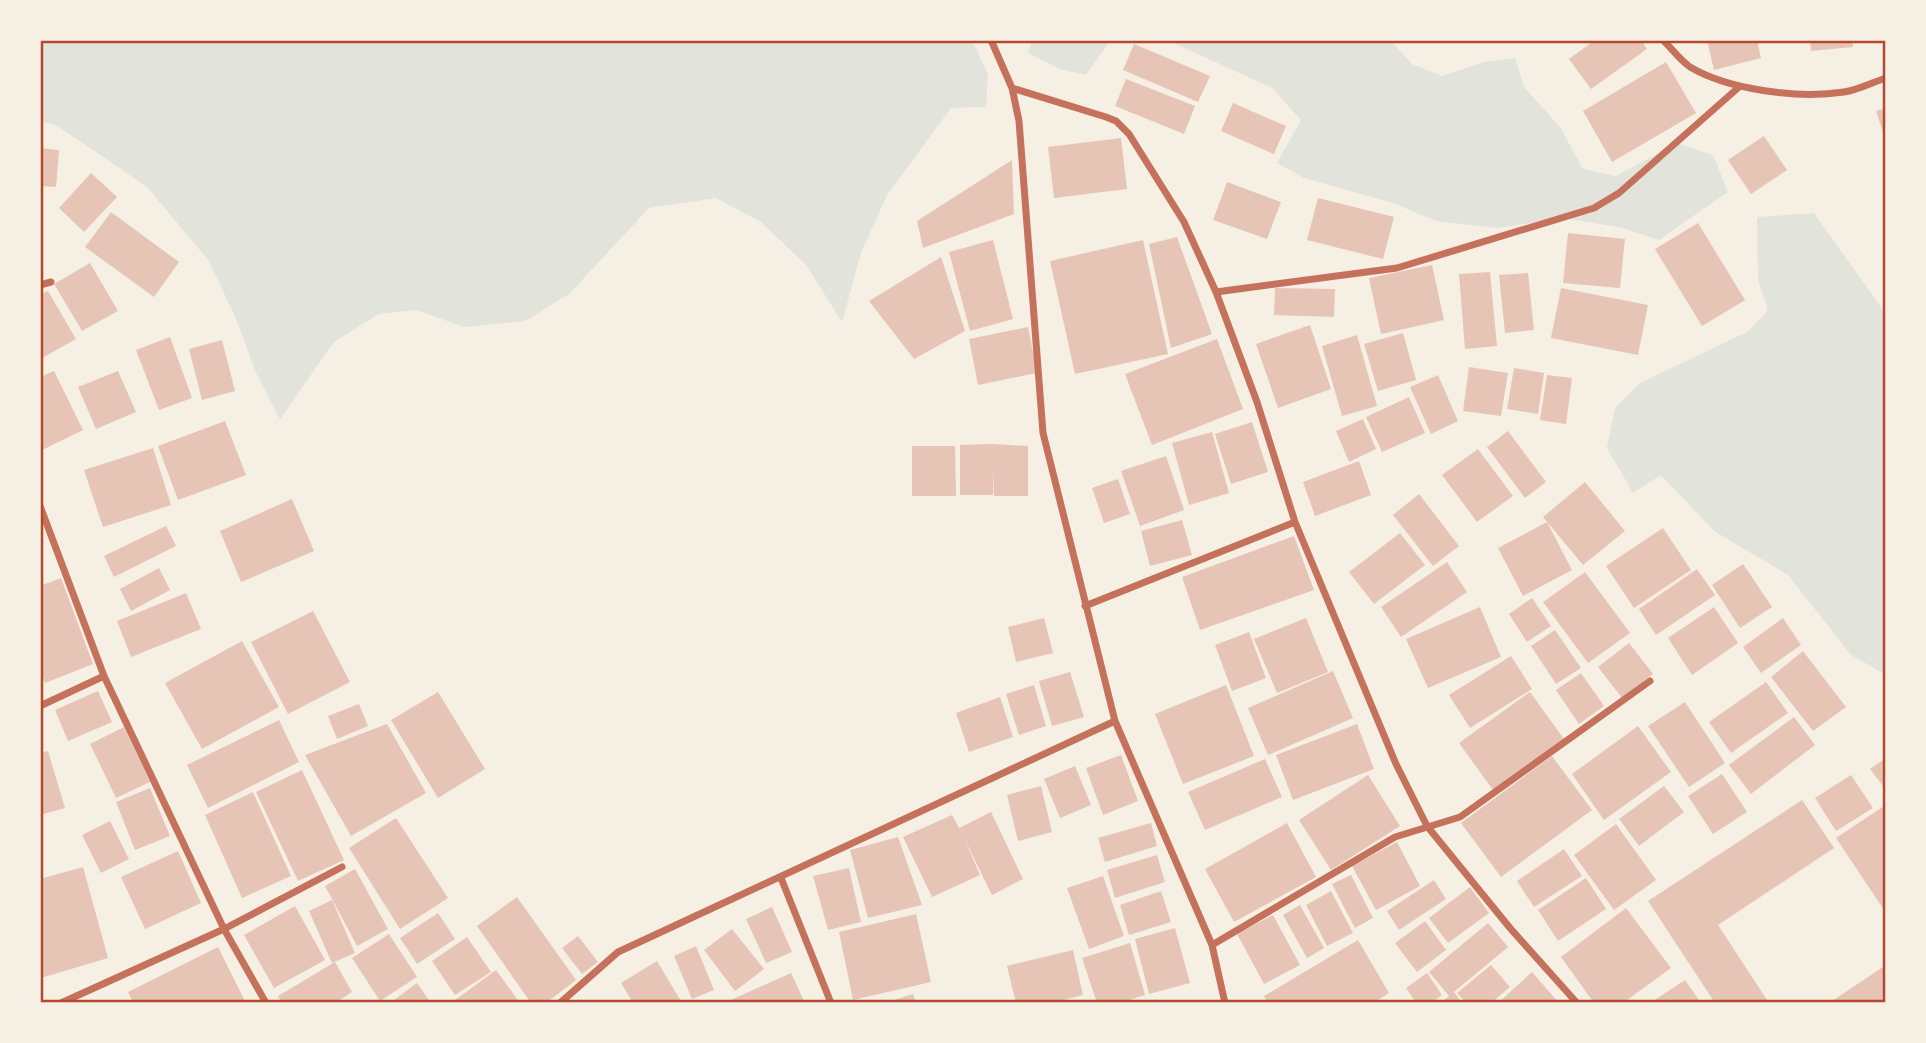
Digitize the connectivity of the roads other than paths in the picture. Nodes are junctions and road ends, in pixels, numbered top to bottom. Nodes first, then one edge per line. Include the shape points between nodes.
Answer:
1 (991, 40) edge
2 (1663, 40) edge
3 (1886, 78) edge
4 (1739, 87) junction
5 (1012, 88) junction
6 (51, 282) dead end
7 (40, 285) edge
8 (1216, 292) junction
9 (40, 506) edge
10 (1296, 522) junction
11 (1085, 606) junction
12 (104, 676) junction
13 (1650, 681) dead end
14 (40, 706) edge
15 (1115, 721) junction
16 (1427, 826) junction
17 (342, 867) dead end
18 (781, 877) junction
19 (224, 929) junction
20 (1212, 945) junction
21 (61, 1003) edge
22 (266, 1003) edge
23 (560, 1003) edge
24 (831, 1003) edge
25 (1225, 1003) edge
26 (1577, 1003) edge

1 - 5 street
2 - 4 street via 1688,65
3 - 4 street via 1844,92
4 - 8 street via 1619,193 1594,208 1397,268
5 - 8 street via 1106,117 1123,128 1184,222
5 - 11 street via 1022,155 1043,433
6 - 7 street
8 - 10 street
9 - 12 street
10 - 11 street
10 - 16 street via 1396,764
11 - 15 street
12 - 14 street
12 - 19 street
13 - 16 street via 1460,817
15 - 18 street
15 - 20 street
16 - 20 street via 1395,837
16 - 26 street
17 - 19 street
18 - 23 street via 618,952
18 - 24 street
19 - 21 street
19 - 22 street
20 - 25 street

